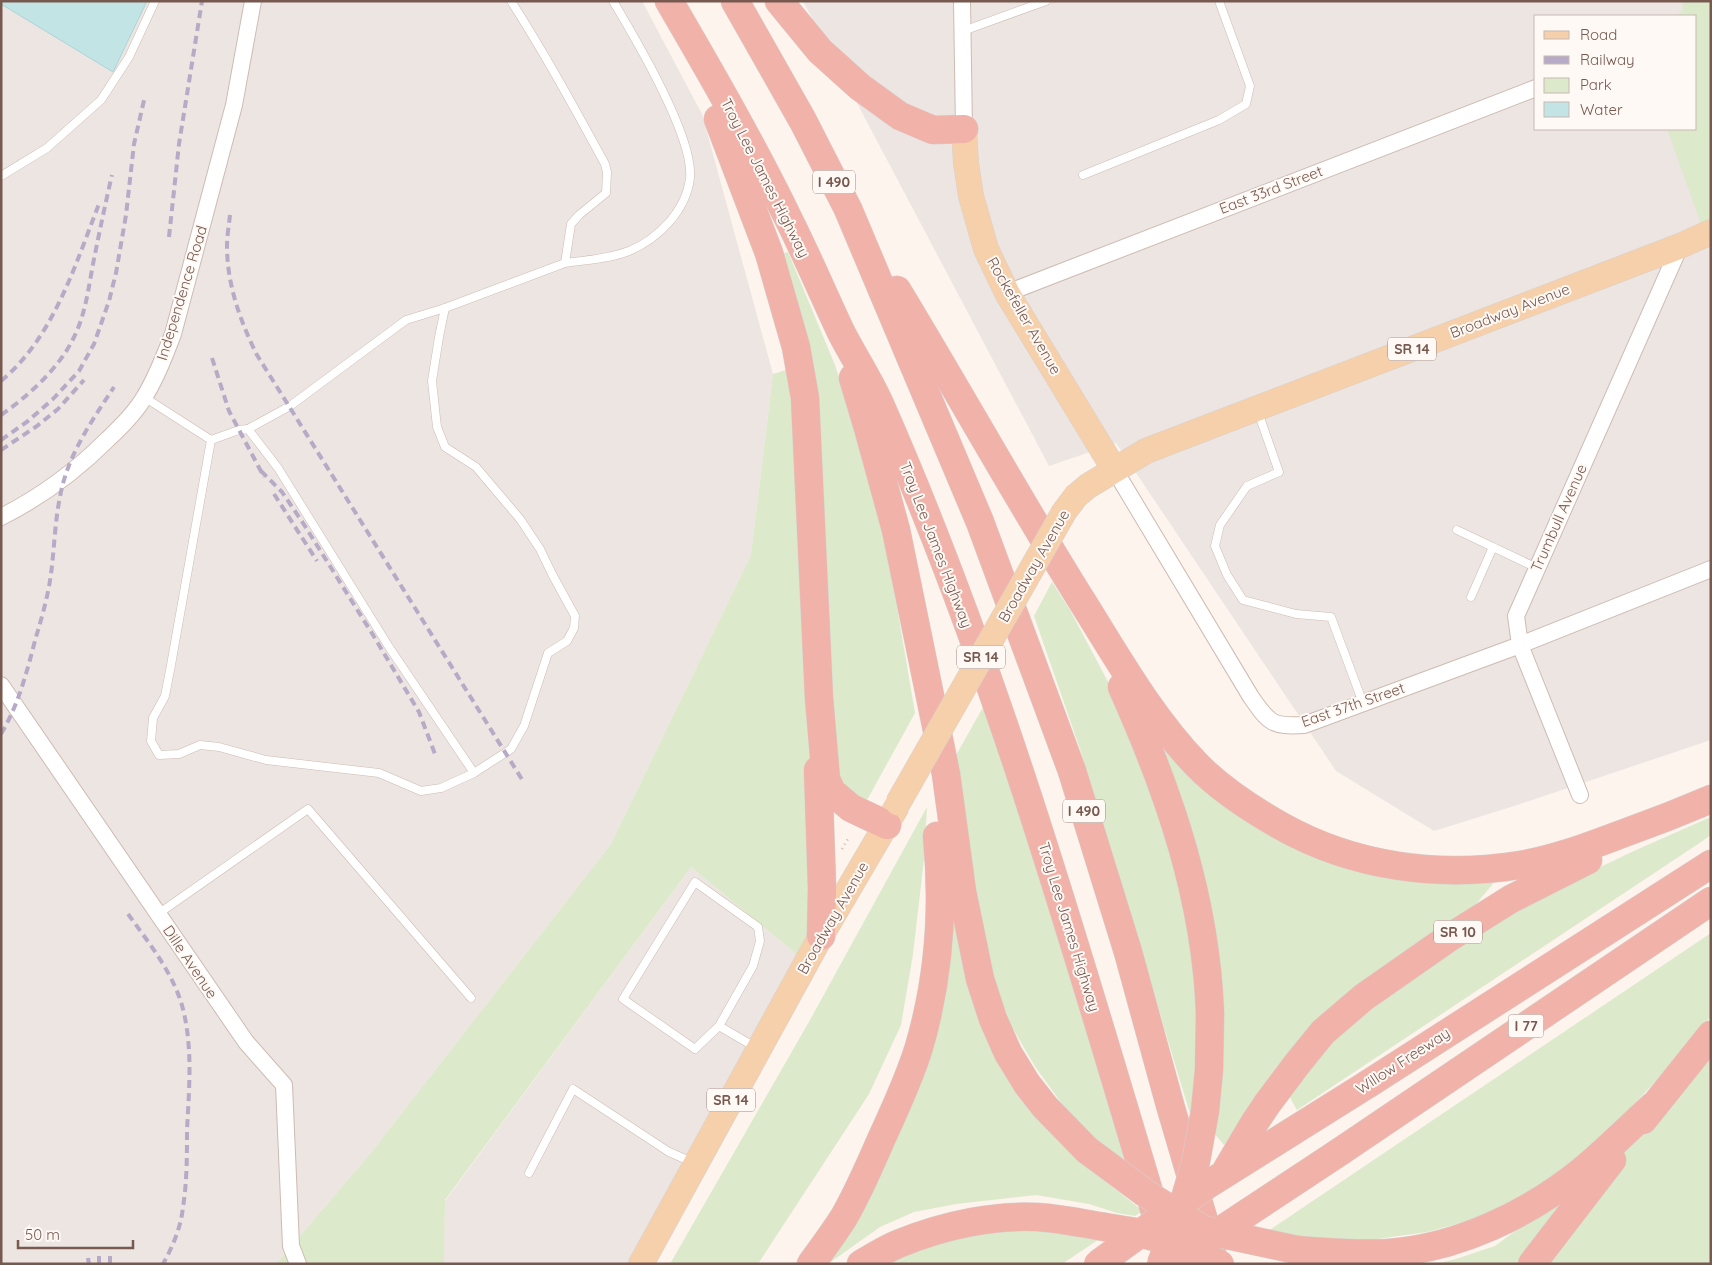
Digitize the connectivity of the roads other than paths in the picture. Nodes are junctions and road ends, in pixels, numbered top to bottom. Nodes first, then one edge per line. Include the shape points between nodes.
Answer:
1 (155, 1) edge
2 (253, 1) edge
3 (511, 1) edge
4 (613, 1) edge
5 (736, 1) edge
6 (779, 1) edge
7 (962, 1) edge
8 (1046, 1) edge
9 (1219, 1) edge
10 (671, 4) edge
11 (963, 31) junction
12 (1534, 89) edge
13 (964, 129) junction
14 (1082, 175) dead end
15 (1, 176) edge
16 (848, 209) junction
17 (1711, 232) edge
18 (1680, 246) junction
19 (565, 262) junction
20 (1007, 293) junction
21 (445, 308) junction
22 (144, 397) junction
23 (1257, 409) junction
24 (875, 417) junction
25 (248, 429) junction
26 (210, 440) junction
27 (1114, 469) junction
28 (1, 518) edge
29 (1457, 530) dead end
30 (1493, 547) junction
31 (1537, 568) junction
32 (1711, 569) edge
33 (1066, 576) junction
34 (1471, 597) dead end
35 (917, 631) junction
36 (1520, 644) junction
37 (1, 685) edge
38 (819, 698) junction
39 (1362, 703) junction
40 (474, 773) junction
41 (1580, 795) dead end
42 (1699, 804) edge
43 (893, 814) junction
44 (1711, 864) edge
45 (1711, 901) edge
46 (158, 914) junction
47 (821, 936) junction
48 (471, 998) dead end
49 (719, 1026) junction
50 (1711, 1035) edge
51 (759, 1050) junction
52 (1653, 1106) junction
53 (696, 1164) junction
54 (529, 1173) dead end
55 (298, 1264) edge
56 (641, 1264) edge
57 (811, 1264) edge
58 (861, 1264) edge
59 (1098, 1264) edge
60 (1160, 1264) edge
61 (1170, 1264) edge
62 (1187, 1264) edge
63 (1218, 1264) edge
64 (1532, 1264) edge

1 - 15 lane via 129,57 101,100 48,148
2 - 22 street, Independence Road via 234,105 174,334
3 - 19 lane via 579,115 607,172 606,193 571,224
4 - 19 lane via 680,131 689,160 690,178 683,203 676,214 644,244 608,257
5 - 16 highway, I 490
6 - 13 highway via 820,51 860,87 900,116 933,130
7 - 11 street, Rockefeller Avenue
8 - 11 lane
9 - 14 lane via 1250,86 1246,104 1219,120
10 - 24 highway, Troy Lee James Highway via 789,219 843,335 854,386
10 - 38 highway via 769,253 796,347 805,398
11 - 13 street, Rockefeller Avenue
12 - 20 street, East 33rd Street
13 - 20 main road, Rockefeller Avenue via 971,196 986,249
16 - 33 highway
16 - 63 highway, I 490 via 980,522 1072,771
17 - 18 main road, Broadway Avenue / SR 14
18 - 23 main road, Broadway Avenue / SR 14
18 - 31 street, Trumbull Avenue
19 - 21 lane
20 - 27 main road, Rockefeller Avenue
21 - 25 lane via 406,320 290,406
21 - 40 lane via 432,381 437,427 445,447 476,468 520,519 540,548 576,616 567,642 548,653 524,726 511,749
22 - 26 lane
22 - 28 street, Independence Road via 117,431 64,479
23 - 27 main road, Broadway Avenue / SR 14 via 1146,451
23 - 39 lane via 1279,472 1246,486 1220,525 1215,546 1227,576 1244,600 1296,614 1331,617
24 - 35 highway
24 - 61 highway, Troy Lee James Highway via 939,547 1007,732
25 - 26 lane
25 - 40 lane via 278,468 389,647
26 - 40 lane via 171,665 164,696 153,718 151,741 159,755 179,754 200,745 219,747 266,760 379,773 422,790 441,788
27 - 39 street, East 37th Street via 1251,697 1271,722 1284,726 1304,725
27 - 43 main road, Broadway Avenue / SR 14, bridge via 1076,496 1064,512
29 - 30 lane
30 - 31 lane
30 - 34 lane
31 - 36 street, Trumbull Avenue via 1516,616
32 - 36 street, East 37th Street
33 - 42 highway via 1142,697 1197,766 1266,817 1299,836 1341,852 1402,868 1435,871 1520,865 1592,846
33 - 60 highway, bridge via 1122,688 1153,760 1173,815 1198,908 1206,953 1210,1014 1205,1111 1196,1161
35 - 52 highway, bridge via 946,774 962,891 980,979 993,1019 1008,1053 1045,1107 1087,1150 1145,1193 1204,1230 1297,1250 1356,1254 1431,1247 1502,1221 1550,1194 1583,1170
35 - 57 highway via 940,869 938,951 931,998 919,1047 902,1095 844,1217
36 - 39 street, East 37th Street
36 - 41 street, Trumbull Avenue
37 - 46 street, Dille Avenue
38 - 43 highway via 826,779 832,792 851,808
38 - 47 highway
42 - 62 highway, SR 10, bridge via 1511,899 1397,972 1323,1032 1267,1104 1240,1145 1212,1196
43 - 47 main road, Broadway Avenue / SR 14
44 - 59 highway, Willow Freeway / I 77, bridge via 1207,1185
45 - 61 highway, I 77, bridge
46 - 48 lane via 308,809
46 - 55 street, Dille Avenue via 246,1042 284,1085 291,1246
47 - 51 main road, Broadway Avenue / SR 14
49 - 49 lane via 695,1049 623,999 695,882 758,927 760,941 753,966
49 - 51 lane
50 - 52 highway
51 - 53 main road, Broadway Avenue / SR 14
52 - 64 highway
53 - 54 lane via 669,1152 573,1089
53 - 56 main road, Broadway Avenue / SR 14
58 - 63 highway, bridge via 897,1244 923,1235 987,1220 1016,1218 1047,1218 1136,1232 1179,1244

